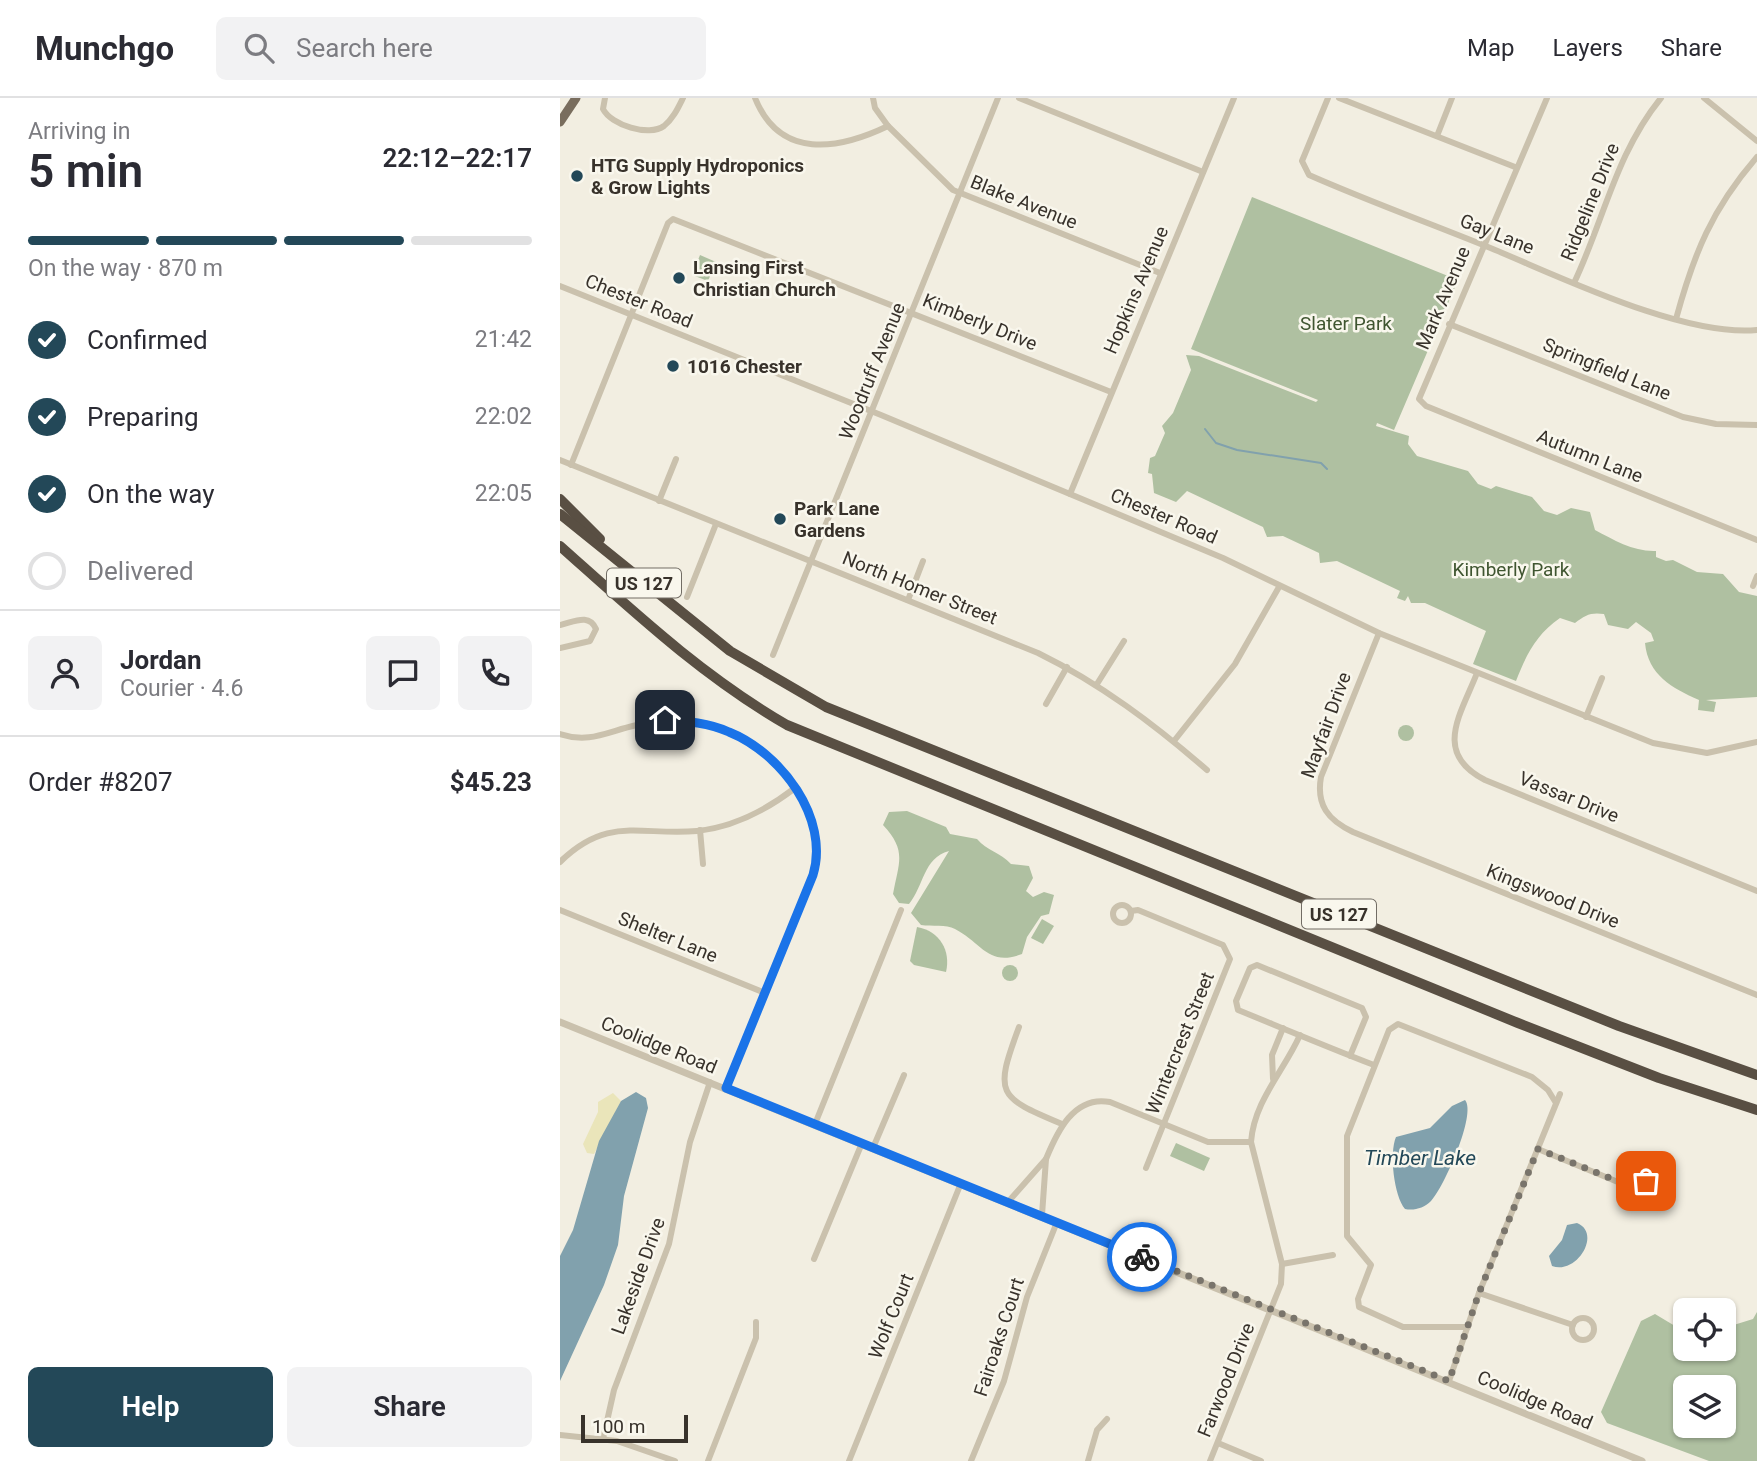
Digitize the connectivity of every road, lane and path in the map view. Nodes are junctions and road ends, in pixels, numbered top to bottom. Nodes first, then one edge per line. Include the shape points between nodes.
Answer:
1 (576, 98) edge
2 (605, 98) edge
3 (683, 98) edge
4 (755, 98) edge
5 (873, 98) edge
6 (998, 98) edge
7 (1019, 98) edge
8 (1234, 98) edge
9 (1328, 98) edge
10 (1339, 98) edge
11 (1452, 98) edge
12 (1546, 98) edge
13 (1661, 98) edge
14 (1704, 98) edge
15 (560, 104) edge
16 (570, 108) junction
17 (560, 122) edge
18 (887, 126) junction
19 (1437, 136) junction
20 (1757, 141) edge
21 (1757, 157) edge
22 (1515, 167) junction
23 (1203, 172) junction
24 (960, 193) junction
25 (1483, 245) junction
26 (1160, 273) junction
27 (1574, 284) junction
28 (560, 286) edge
29 (912, 312) junction
30 (631, 315) junction
31 (1676, 319) junction
32 (1449, 324) junction
33 (1757, 330) edge
34 (1111, 392) junction
35 (1419, 395) joint
36 (872, 412) junction
37 (1757, 425) edge
38 (676, 459) dead end
39 (560, 460) edge
40 (571, 465) junction
41 (1070, 494) junction
42 (560, 499) edge
43 (659, 501) junction
44 (560, 514) edge
45 (716, 523) junction
46 (1757, 540) edge
47 (560, 546) edge
48 (560, 555) edge
49 (811, 561) junction
50 (923, 561) dead end
51 (1757, 576) edge
52 (1753, 586) dead end
53 (1279, 587) junction
54 (687, 597) dead end
55 (908, 600) junction
56 (634, 612) junction
57 (560, 625) edge
58 (1379, 633) junction
59 (1124, 640) dead end
60 (560, 648) edge
61 (730, 651) junction
62 (773, 655) dead end
63 (1067, 667) junction
64 (1477, 673) junction
65 (1602, 678) dead end
66 (1097, 684) junction
67 (1046, 704) dead end
68 (1587, 717) junction
69 (560, 733) edge
70 (1174, 741) junction
71 (1757, 742) edge
72 (1207, 770) dead end
73 (795, 788) junction
74 (1338, 825) joint
75 (700, 830) junction
76 (560, 862) edge
77 (703, 864) dead end
78 (1757, 891) edge
79 (560, 910) edge
80 (901, 910) dead end
81 (1131, 911) dead end
82 (765, 993) junction
83 (1757, 995) edge
84 (560, 1022) edge
85 (1019, 1027) dead end
86 (1283, 1028) junction
87 (1300, 1035) junction
88 (1350, 1056) junction
89 (1271, 1061) junction
90 (1374, 1065) junction
91 (1285, 1067) junction
92 (904, 1075) dead end
93 (1757, 1075) edge
94 (1273, 1079) junction
95 (710, 1082) junction
96 (726, 1088) junction
97 (1560, 1094) dead end
98 (1556, 1103) junction
99 (1757, 1110) edge
100 (815, 1124) junction
101 (1062, 1124) junction
102 (1164, 1125) junction
103 (1251, 1142) junction
104 (862, 1143) junction
105 (873, 1147) junction
106 (1538, 1149) junction
107 (1046, 1158) junction
108 (1146, 1168) dead end
109 (961, 1183) junction
110 (1630, 1186) dead end
111 (1008, 1202) junction
112 (1042, 1215) junction
113 (1057, 1222) junction
114 (1333, 1255) dead end
115 (814, 1259) dead end
116 (1282, 1264) junction
117 (1479, 1293) junction
118 (1272, 1311) junction
119 (756, 1322) dead end
120 (1573, 1325) dead end
121 (1468, 1327) junction
122 (1449, 1381) junction
123 (1107, 1419) dead end
124 (560, 1435) edge
125 (603, 1439) junction
126 (1218, 1443) junction
127 (675, 1461) edge
128 (708, 1461) edge
129 (849, 1461) edge
130 (971, 1461) edge
131 (1088, 1461) edge
132 (1210, 1461) edge
133 (1261, 1461) edge
134 (1642, 1461) edge

1 - 16 main road
2 - 3 street via 603,109 608,117 652,130 670,119
4 - 18 street via 779,131 808,145 826,146
5 - 18 street, Blake Avenue
6 - 24 street, Woodruff Avenue
7 - 23 street
8 - 23 street, Hopkins Avenue
9 - 25 street, Gay Lane via 1302,161 1309,175
10 - 19 street
11 - 19 street
12 - 22 street, Mark Avenue
13 - 27 street, Ridgeline Drive via 1621,161
14 - 20 street
15 - 16 street
16 - 17 main road
18 - 24 street, Blake Avenue
19 - 22 street
21 - 31 street via 1725,196 1704,233
22 - 25 street, Mark Avenue
23 - 26 street, Hopkins Avenue
24 - 26 street, Blake Avenue
24 - 29 street, Woodruff Avenue
25 - 27 street, Gay Lane
25 - 32 street, Mark Avenue
26 - 34 street, Hopkins Avenue
27 - 31 street, Gay Lane
28 - 30 street, Chester Road
29 - 30 street, Kimberly Drive via 673,219
29 - 34 street, Kimberly Drive
29 - 36 street, Woodruff Avenue
30 - 36 street, Chester Road
30 - 40 street
31 - 33 street, Gay Lane via 1713,328
32 - 35 street, Mark Avenue
32 - 37 street, Springfield Lane via 1683,417
34 - 41 street, Hopkins Avenue
35 - 46 street, Autumn Lane via 1426,406
36 - 41 street, Chester Road
36 - 49 street, Woodruff Avenue
38 - 43 street
39 - 40 street, North Homer Street
40 - 43 street, North Homer Street
41 - 53 street, Chester Road via 1223,558
42 - 61 highway via 606,545
43 - 45 street, North Homer Street
44 - 61 highway, US 127
45 - 49 street, North Homer Street
45 - 54 street
47 - 56 highway, US 127
48 - 56 highway
49 - 55 street, North Homer Street
49 - 62 street, Woodruff Avenue
50 - 55 street
51 - 52 street
53 - 58 street, Chester Road
53 - 70 street via 1236,664
55 - 63 street, North Homer Street
56 - 99 highway, US 127 via 730,691 787,725 1595,1054
57 - 60 street via 587,619 596,632 590,641
58 - 64 street, Chester Road
58 - 74 street, Mayfair Drive via 1321,777 1323,809
59 - 66 street
61 - 93 highway, US 127 via 794,691 880,730 1619,1026
63 - 66 street, North Homer Street
63 - 67 street
64 - 68 street, Chester Road
64 - 78 street, Vassar Drive via 1454,737 1458,758 1466,769
65 - 68 street
66 - 70 street, North Homer Street
68 - 71 street, Chester Road via 1688,752 1725,751
69 - 73 street via 592,739 665,720 712,726 741,737 762,752
70 - 72 street, North Homer Street
73 - 75 street via 750,817
73 - 82 street via 814,828 818,853 809,887
74 - 83 street, Kingswood Drive
75 - 76 street via 610,831 579,845
75 - 77 street
79 - 82 street, Shelter Lane
80 - 100 street
81 - 102 street, Wintercrest Street via 1223,945 1229,953 1228,968
82 - 96 street
84 - 95 street, Coolidge Road
85 - 101 street via 1005,1064 1005,1089 1014,1102
86 - 87 street
86 - 88 street via 1237,1008 1250,968 1257,965 1362,1008 1366,1017
86 - 89 street
87 - 88 street
87 - 91 street
88 - 90 street
89 - 91 street via 1277,1068
89 - 94 street
90 - 98 street via 1389,1030 1401,1024 1532,1077
90 - 121 street via 1346,1143 1347,1236 1371,1265 1359,1307 1403,1327
91 - 94 street
92 - 105 street
94 - 103 street
95 - 96 street, Coolidge Road
95 - 125 street, Lakeside Drive via 690,1142 669,1244 614,1390
96 - 100 street, Coolidge Road
97 - 98 street
98 - 106 street
100 - 104 street, Coolidge Road
101 - 102 street via 1081,1108 1102,1101
101 - 107 street
102 - 103 street via 1208,1142
102 - 108 street, Wintercrest Street
103 - 116 street
104 - 105 street, Coolidge Road
104 - 115 street
105 - 109 street, Coolidge Road
106 - 110 street
106 - 117 street
107 - 111 street
107 - 112 street
109 - 111 street, Coolidge Road
109 - 129 street, Wolf Court
111 - 112 street, Coolidge Road
112 - 113 street, Coolidge Road
113 - 118 street, Coolidge Road
113 - 130 street, Fairoaks Court via 1027,1297 1004,1381
114 - 116 street
116 - 118 street, Farwood Drive via 1282,1284
117 - 120 street
117 - 121 street
118 - 122 street, Coolidge Road
118 - 126 street, Farwood Drive
119 - 128 street via 756,1338
121 - 122 street
122 - 134 street, Coolidge Road
123 - 131 street via 1097,1430
124 - 125 street
125 - 127 street
126 - 132 street, Farwood Drive
126 - 133 street

